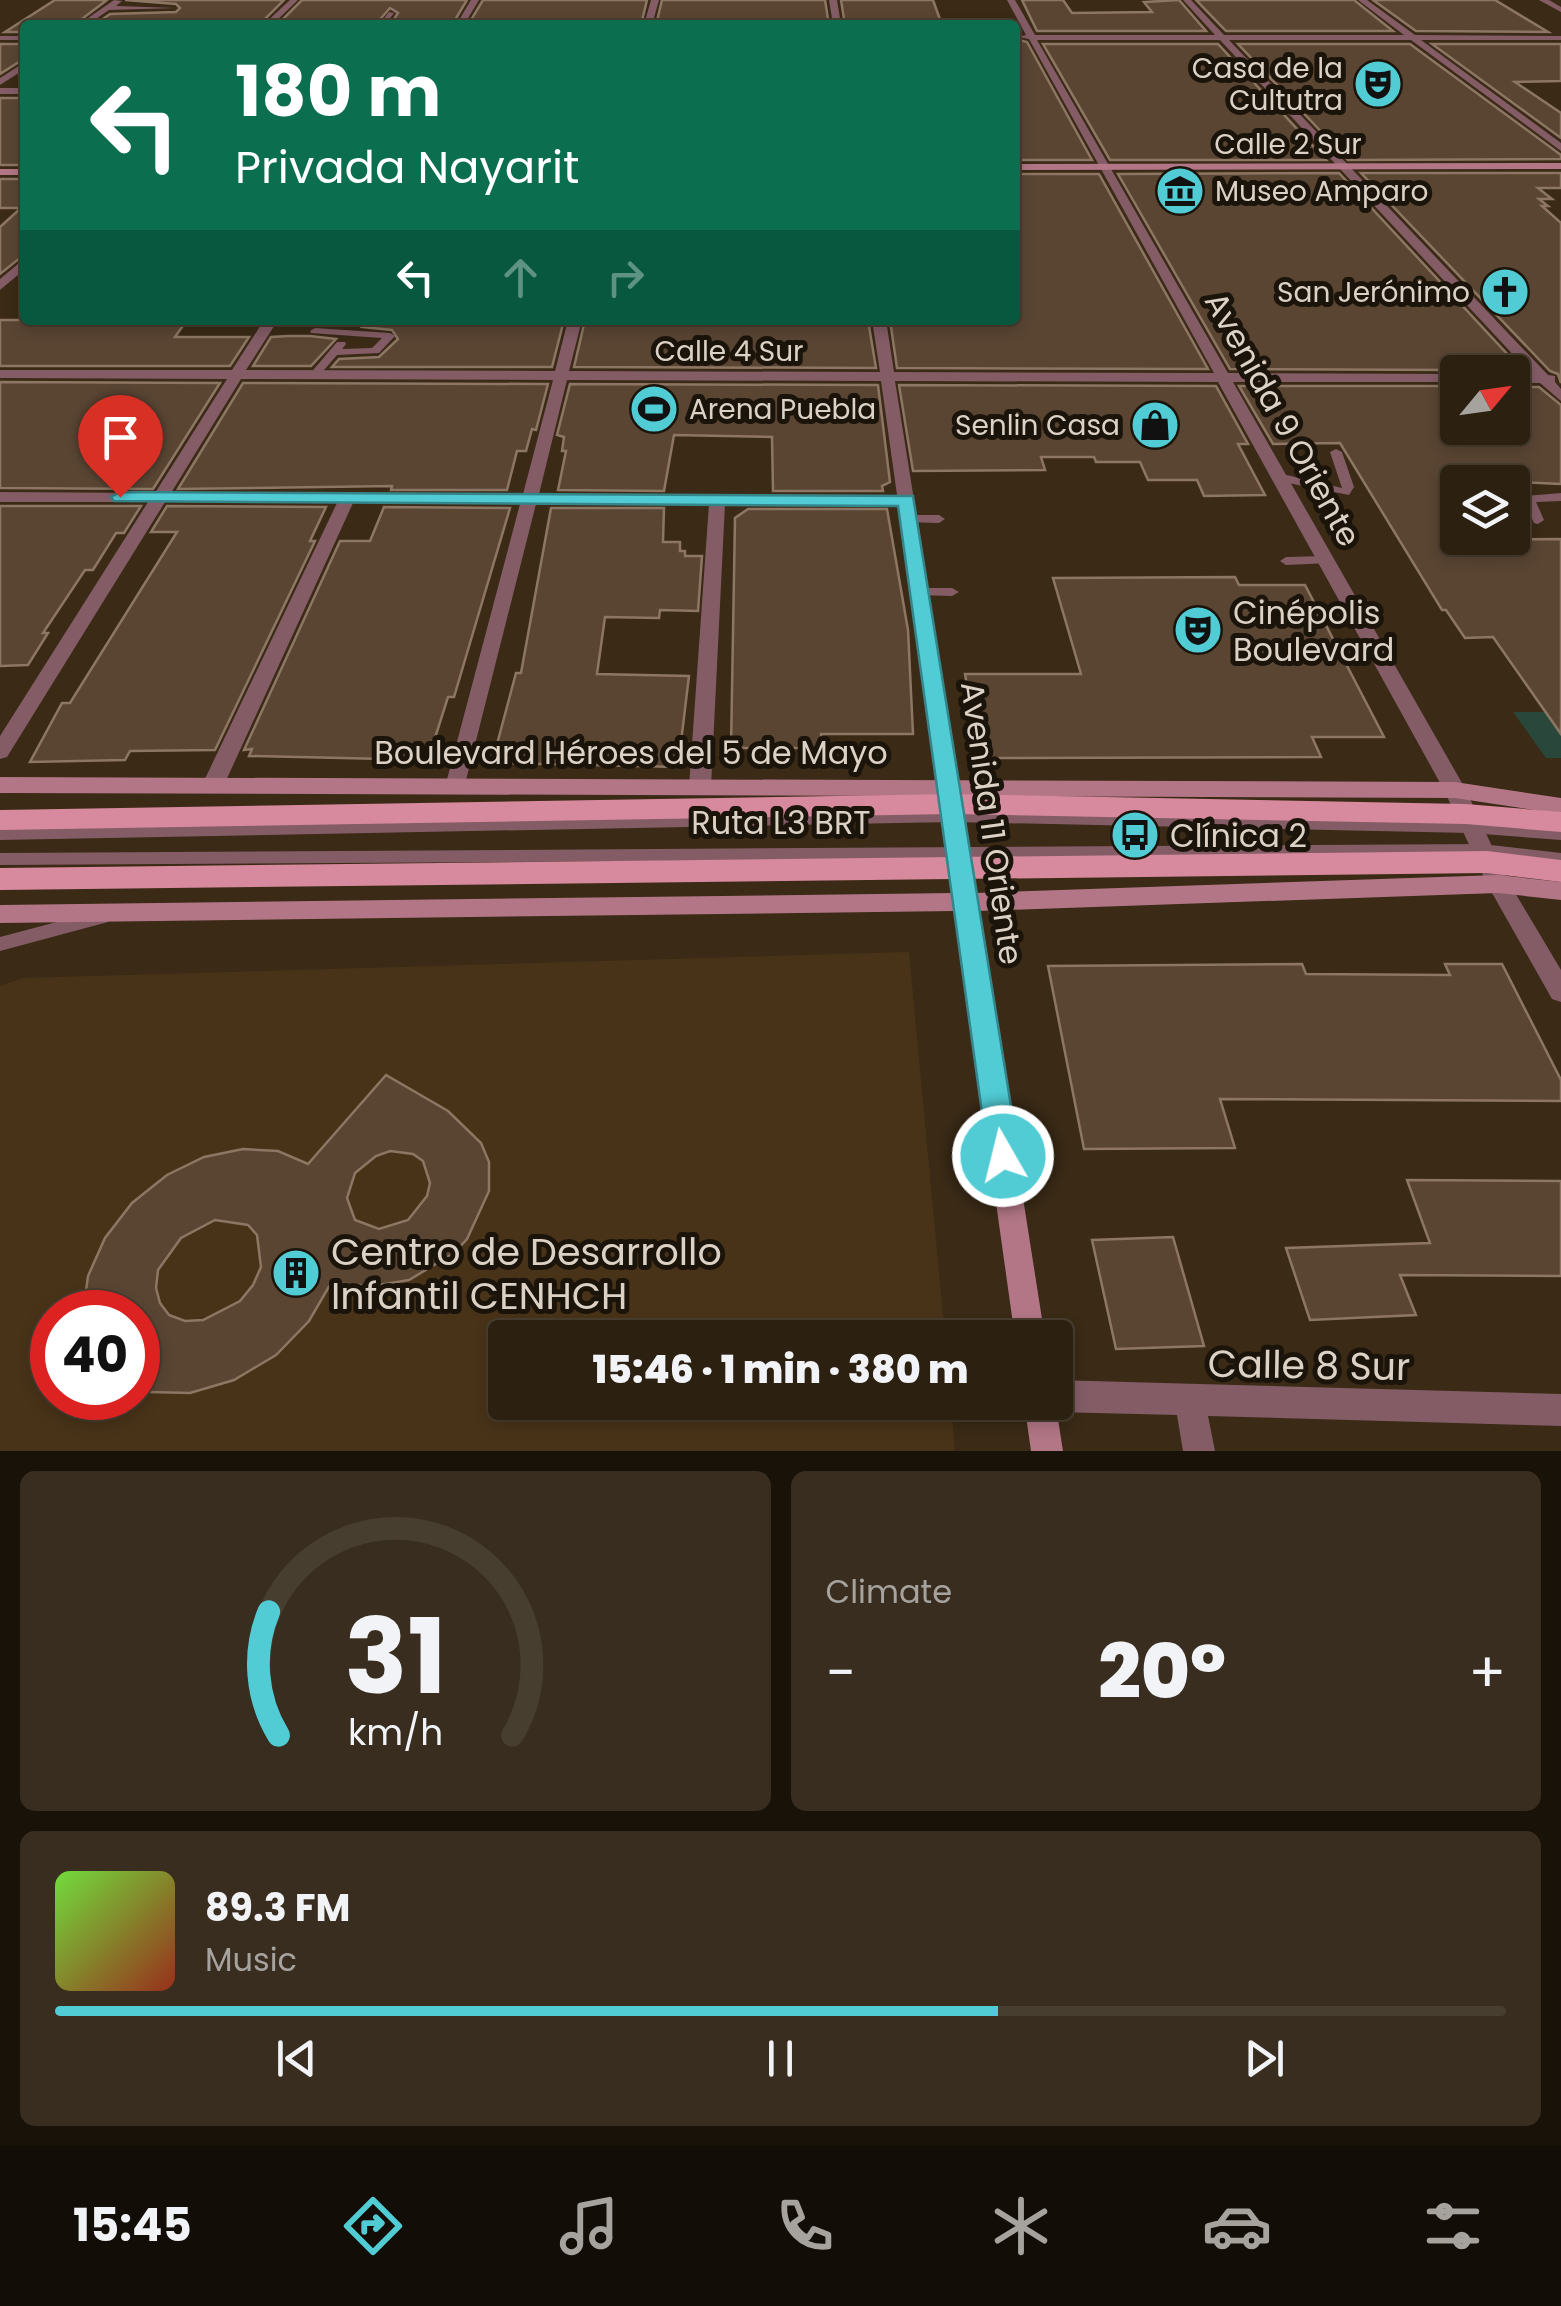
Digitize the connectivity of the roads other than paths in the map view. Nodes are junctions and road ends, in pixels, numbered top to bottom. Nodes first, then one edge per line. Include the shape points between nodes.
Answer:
1 (119, 0) edge
2 (294, 0) edge
3 (1187, 0) edge
4 (1362, 0) edge
5 (1543, 0) edge
6 (108, 8) junction
7 (172, 8) dead end
8 (1561, 10) edge
9 (392, 13) dead end
10 (90, 20) edge
11 (273, 20) edge
12 (386, 20) edge
13 (1023, 37) edge
14 (1227, 38) junction
15 (1411, 38) junction
16 (1561, 38) edge
17 (1561, 148) edge
18 (1020, 166) edge
19 (1103, 166) junction
20 (1561, 166) edge
21 (1345, 167) junction
22 (20, 267) edge
23 (0, 286) edge
24 (268, 325) edge
25 (575, 325) edge
26 (881, 325) edge
27 (315, 331) dead end
28 (349, 332) junction
29 (335, 352) junction
30 (0, 374) edge
31 (236, 375) junction
32 (314, 375) junction
33 (562, 376) junction
34 (888, 377) junction
35 (1222, 378) junction
36 (1440, 378) edge
37 (1530, 379) edge
38 (1544, 379) junction
39 (1561, 379) edge
40 (1561, 397) edge
41 (1336, 452) dead end
42 (1278, 476) junction
43 (0, 497) edge
44 (160, 497) junction
45 (1561, 497) edge
46 (347, 498) junction
47 (530, 499) junction
48 (717, 500) junction
49 (908, 510) junction
50 (939, 519) dead end
51 (1538, 520) dead end
52 (1325, 560) junction
53 (1286, 561) dead end
54 (920, 592) junction
55 (952, 592) dead end
56 (0, 752) edge
57 (0, 785) edge
58 (213, 786) junction
59 (456, 786) junction
60 (700, 787) junction
61 (952, 803) junction
62 (1561, 806) edge
63 (1464, 810) junction
64 (0, 820) edge
65 (1561, 822) edge
66 (0, 834) edge
67 (1561, 834) edge
68 (0, 859) edge
69 (1561, 859) edge
70 (959, 860) junction
71 (1489, 865) junction
72 (1561, 870) edge
73 (0, 879) edge
74 (1561, 891) edge
75 (966, 902) junction
76 (117, 912) junction
77 (0, 914) edge
78 (0, 944) edge
79 (1561, 992) edge
80 (1027, 1320) edge
81 (1073, 1397) edge
82 (1190, 1402) junction
83 (1561, 1410) edge
84 (1043, 1420) edge
85 (1047, 1451) edge
86 (1199, 1451) edge

1 - 6 street
2 - 11 street
3 - 14 street
4 - 15 street
5 - 8 street
6 - 7 street
6 - 10 street
9 - 12 lane
13 - 14 street
13 - 19 street, Avenida 9 Oriente
14 - 15 street
14 - 21 street
15 - 16 street
15 - 17 street
18 - 19 street, Calle 2 Sur
19 - 21 street, Calle 2 Sur
19 - 35 street, Avenida 9 Oriente
20 - 21 street, Calle 2 Sur
21 - 38 street
22 - 23 street
24 - 31 street
25 - 33 street
26 - 34 street, Avenida 11 Oriente
27 - 28 lane
28 - 29 lane
28 - 29 lane via 390,336 375,350
29 - 32 lane
30 - 31 street, Calle 4 Sur
31 - 32 street, Calle 4 Sur
31 - 44 street
32 - 33 street, Calle 4 Sur
33 - 34 street, Calle 4 Sur
33 - 47 street
34 - 35 street, Calle 4 Sur
34 - 49 street, Avenida 11 Oriente
35 - 36 street, Calle 4 Sur
35 - 42 street, Avenida 9 Oriente
37 - 38 street
38 - 39 street
38 - 40 street
41 - 42 lane via 1345,492
42 - 52 street, Avenida 9 Oriente
43 - 44 street
44 - 46 street
44 - 56 street
45 - 51 lane via 1529,499
46 - 47 street
46 - 58 street
47 - 48 street
47 - 59 street
48 - 49 street
48 - 60 street
49 - 50 lane
49 - 54 street, Avenida 11 Oriente
52 - 53 lane
52 - 63 street, Avenida 9 Oriente
54 - 55 lane
54 - 61 street, Avenida 11 Oriente
57 - 58 street, Boulevard Héroes del 5 de Mayo
58 - 59 street, Boulevard Héroes del 5 de Mayo
59 - 60 street, Boulevard Héroes del 5 de Mayo
60 - 61 street, Boulevard Héroes del 5 de Mayo
61 - 63 main road, Boulevard Héroes del 5 de Mayo
61 - 64 main road, Boulevard Héroes del 5 de Mayo
61 - 66 lane
61 - 70 street, Avenida 11 Oriente
62 - 63 street, Boulevard Héroes del 5 de Mayo
63 - 65 main road, Boulevard Héroes del 5 de Mayo
63 - 67 lane
63 - 71 street, Avenida 9 Oriente
68 - 70 lane, Ruta L3 BRT
69 - 71 lane
70 - 71 main road
70 - 73 main road
70 - 75 street, Avenida 11 Oriente
71 - 72 main road
71 - 74 street
71 - 75 street
71 - 79 street, Avenida 9 Oriente
75 - 76 street
75 - 80 street, Avenida 11 Oriente
76 - 77 street
76 - 78 lane
81 - 82 street, Calle 8 Sur
82 - 83 street, Calle 8 Sur
82 - 86 street
84 - 85 street

